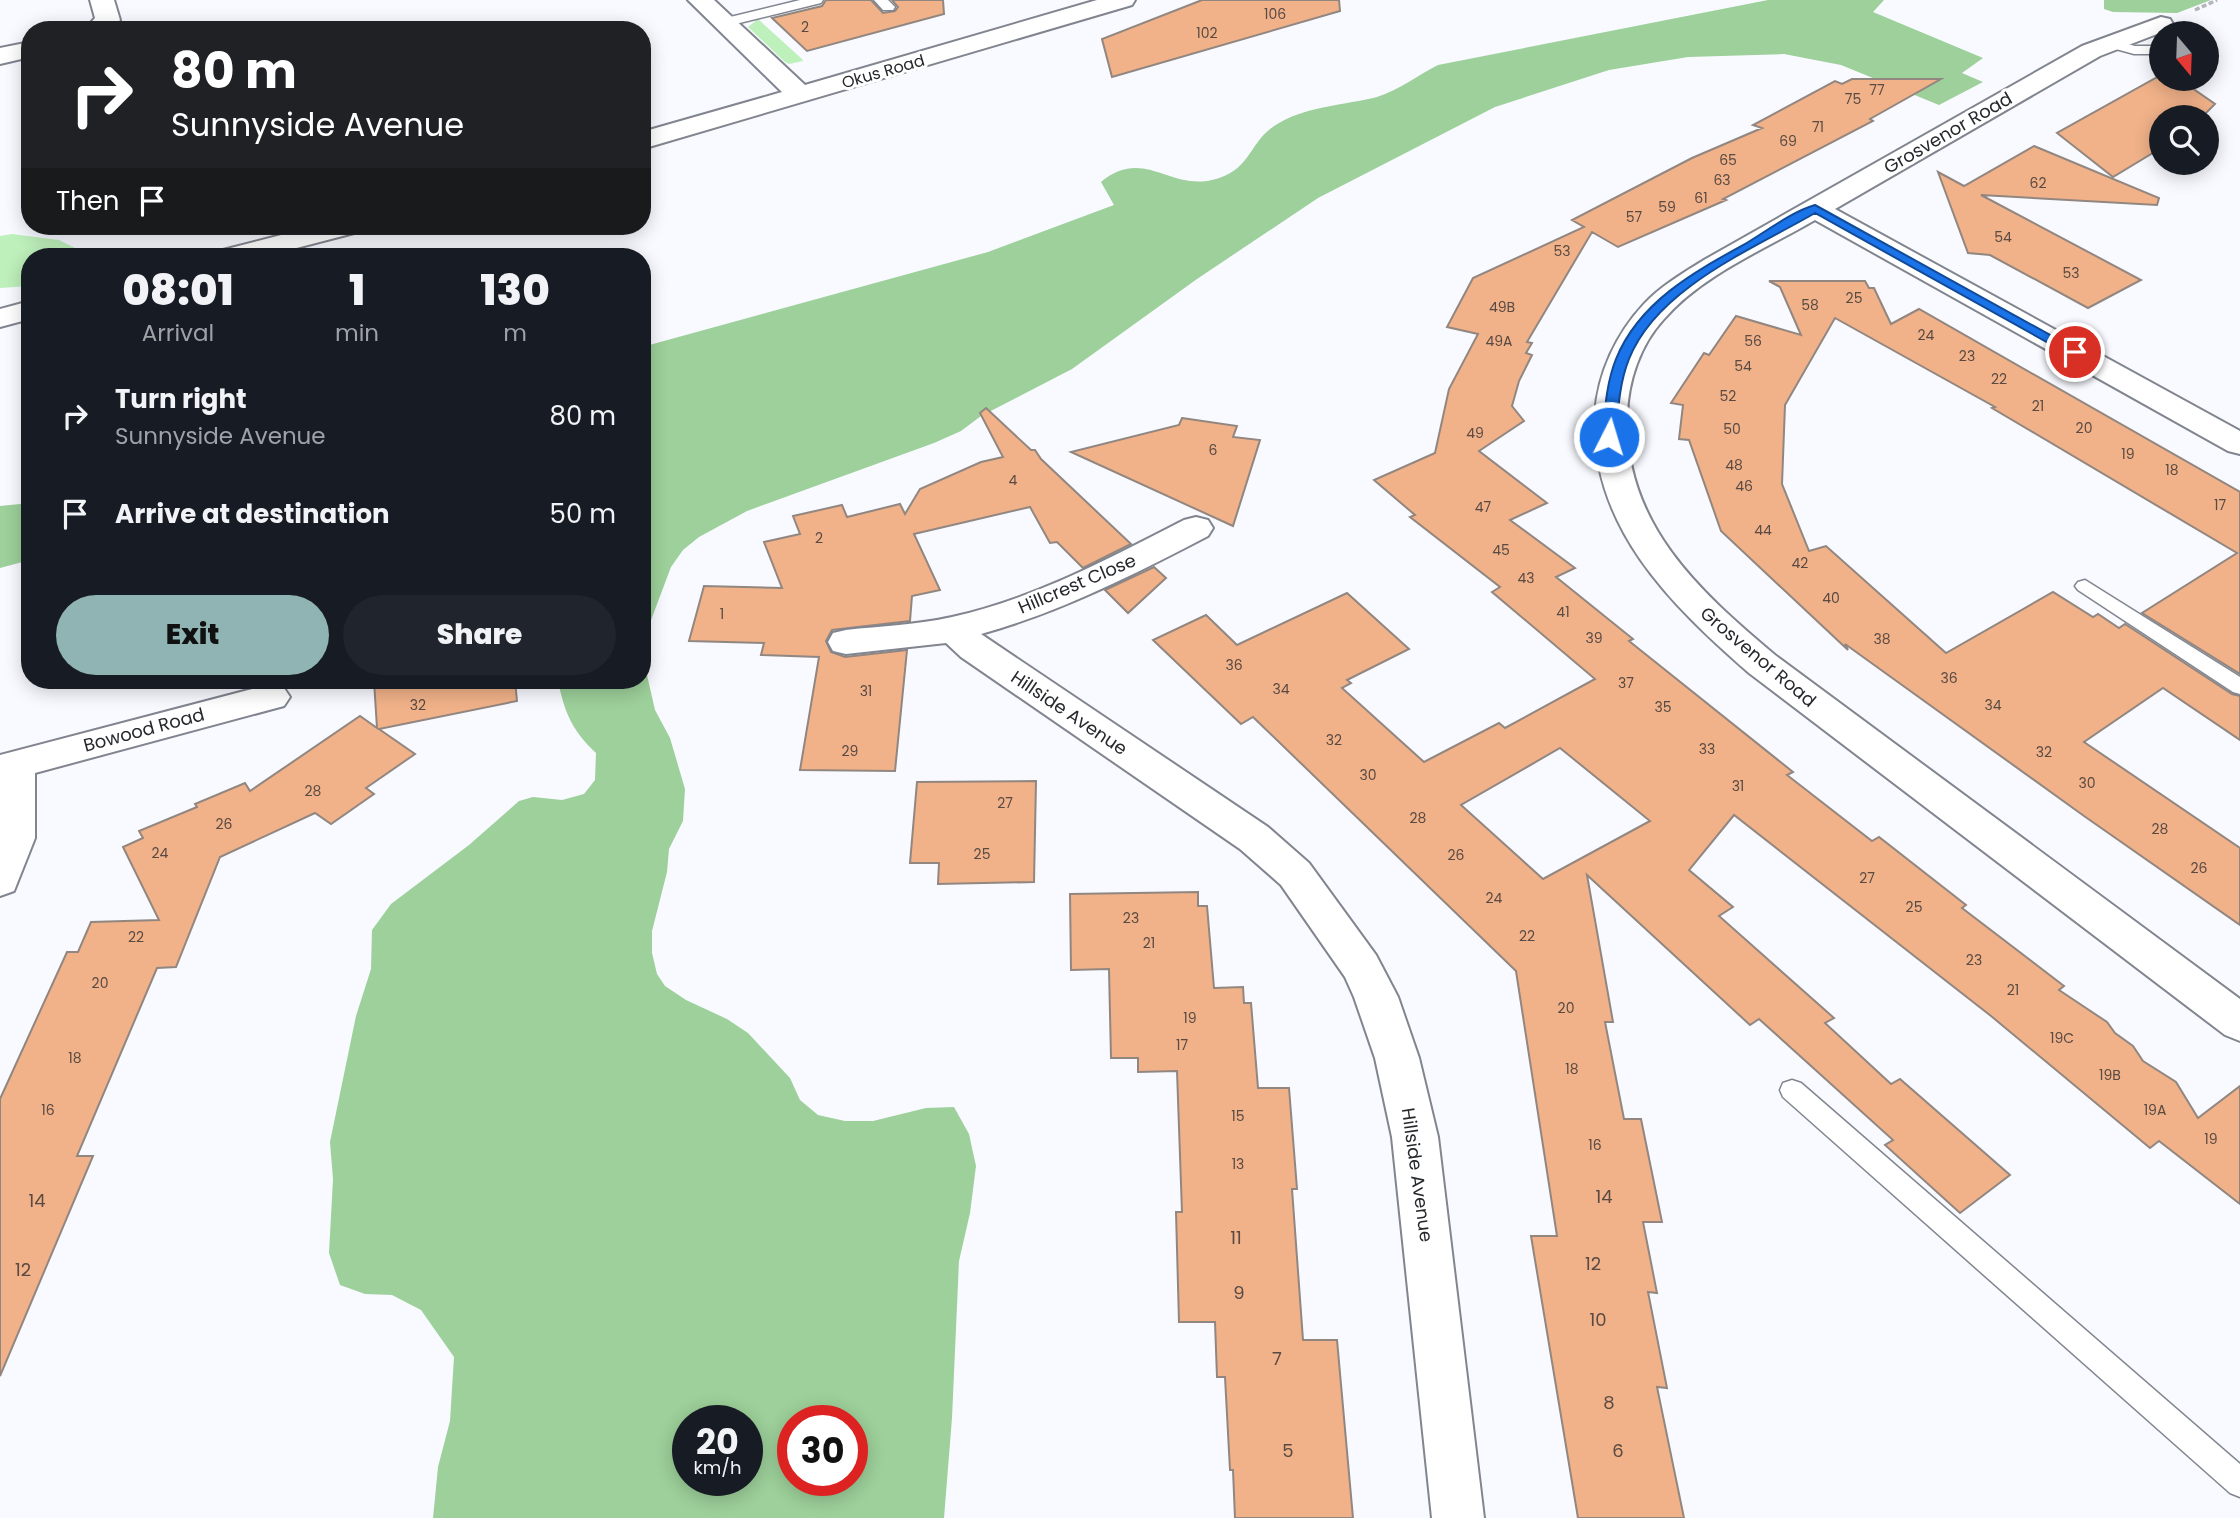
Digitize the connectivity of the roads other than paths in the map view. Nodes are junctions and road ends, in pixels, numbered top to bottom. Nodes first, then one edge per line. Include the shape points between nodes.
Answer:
1 (102, 0) edge
2 (700, 0) edge
3 (816, 0) edge
4 (1123, 0) edge
5 (106, 21) edge
6 (723, 23) junction
7 (2149, 37) edge
8 (21, 50) edge
9 (0, 56) edge
10 (800, 95) junction
11 (651, 138) edge
12 (1815, 208) junction
13 (313, 235) edge
14 (264, 248) edge
15 (21, 312) edge
16 (0, 318) edge
17 (2240, 444) edge
18 (1196, 528) dead end
19 (2085, 586) dead end
20 (964, 639) junction
21 (846, 642) dead end
22 (2240, 687) edge
23 (271, 696) dead end
24 (8, 766) edge
25 (0, 880) edge
26 (2240, 1023) edge
27 (1792, 1090) dead end
28 (2240, 1483) edge
29 (1458, 1518) edge

1 - 5 street
2 - 6 street
3 - 6 lane
4 - 10 street, Okus Road
6 - 10 street
7 - 12 street, Grosvenor Road via 2106,38 2091,51
8 - 9 street
10 - 11 street, Okus Road
12 - 17 street
12 - 26 street, Grosvenor Road via 1677,290 1638,330 1623,359 1610,418 1611,457 1625,504 1662,566 1688,598 1737,643
13 - 14 street
15 - 16 street
18 - 20 street, Hillcrest Close via 1093,581 1013,611
19 - 22 lane
20 - 21 street, Hillcrest Close
20 - 29 street, Hillside Avenue via 1279,857 1361,967 1397,1058 1415,1137
23 - 24 street, Bowood Road
24 - 25 street, Bowood Road via 15,838
27 - 28 lane

